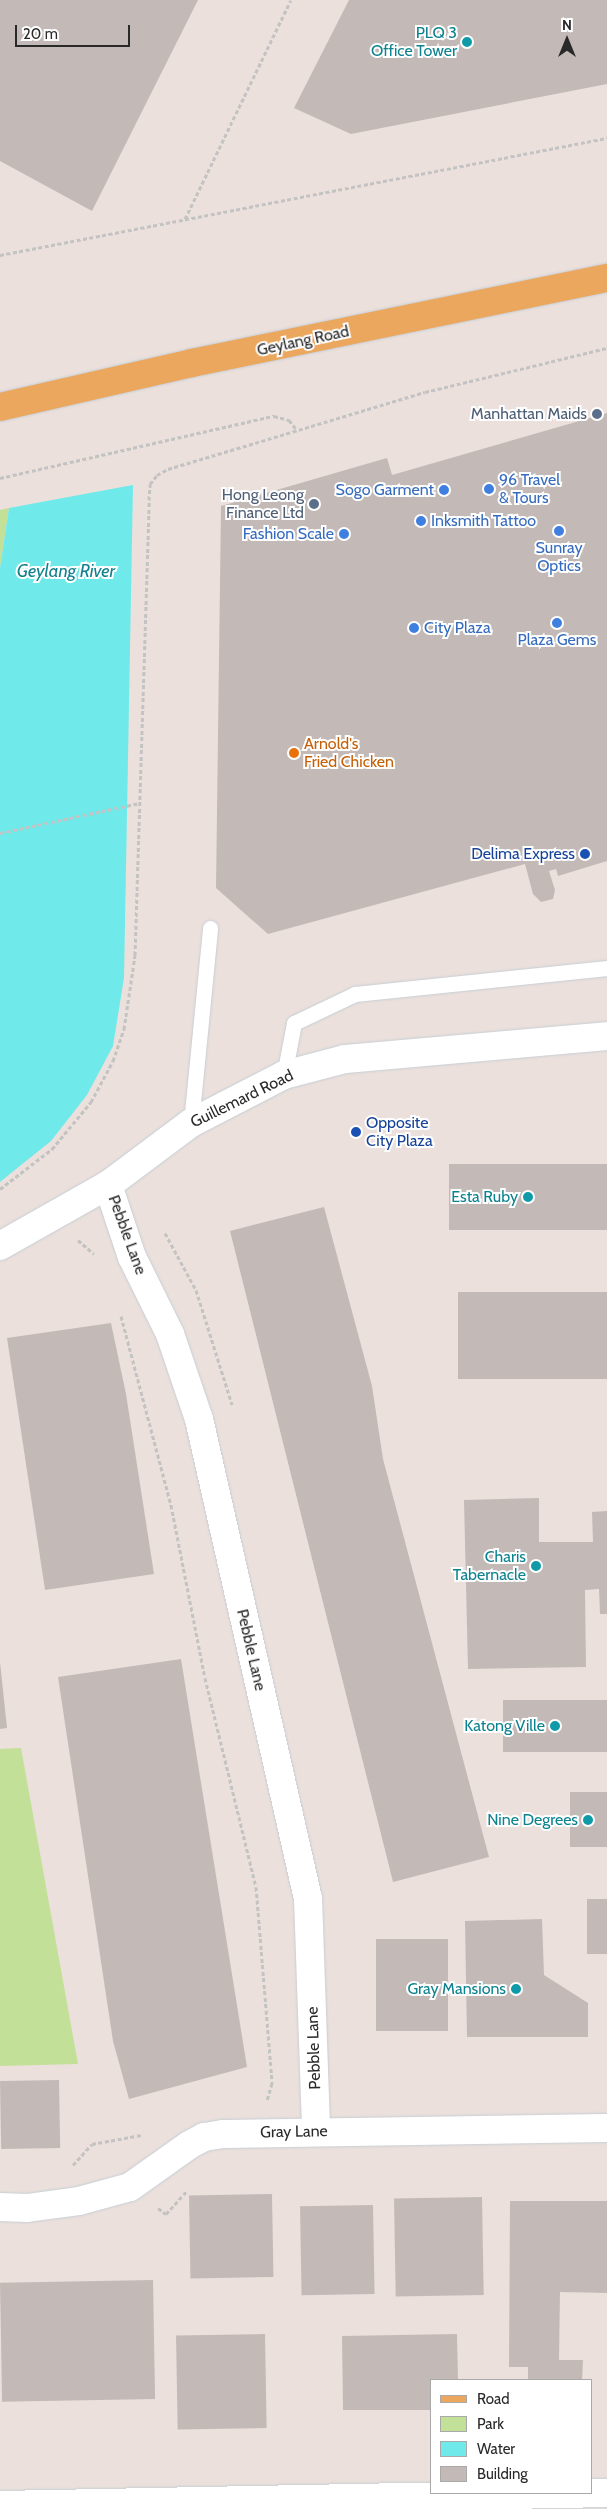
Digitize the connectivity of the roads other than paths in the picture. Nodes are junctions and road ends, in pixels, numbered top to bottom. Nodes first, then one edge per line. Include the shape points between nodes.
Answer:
1 (607, 278) edge
2 (0, 407) edge
3 (210, 928) dead end
4 (607, 968) edge
5 (607, 1036) edge
6 (284, 1076) junction
7 (191, 1123) junction
8 (108, 1184) junction
9 (0, 1246) edge
10 (607, 2128) edge
11 (316, 2131) junction
12 (0, 2208) edge
13 (592, 2493) edge
14 (607, 2493) edge
15 (556, 2494) edge
16 (0, 2505) edge

1 - 2 main road, Geylang Road via 192,363
3 - 7 lane
4 - 6 lane via 355,994 294,1023
5 - 6 street, Guillemard Road via 345,1059
6 - 7 street, Guillemard Road
7 - 8 street, Guillemard Road
8 - 9 street, Guillemard Road
8 - 11 street, Pebble Lane via 132,1258 170,1334 199,1419 308,1898
10 - 11 street, Gray Lane
11 - 12 street, Gray Lane via 204,2137 130,2187 79,2201
13 - 14 street
15 - 16 street

